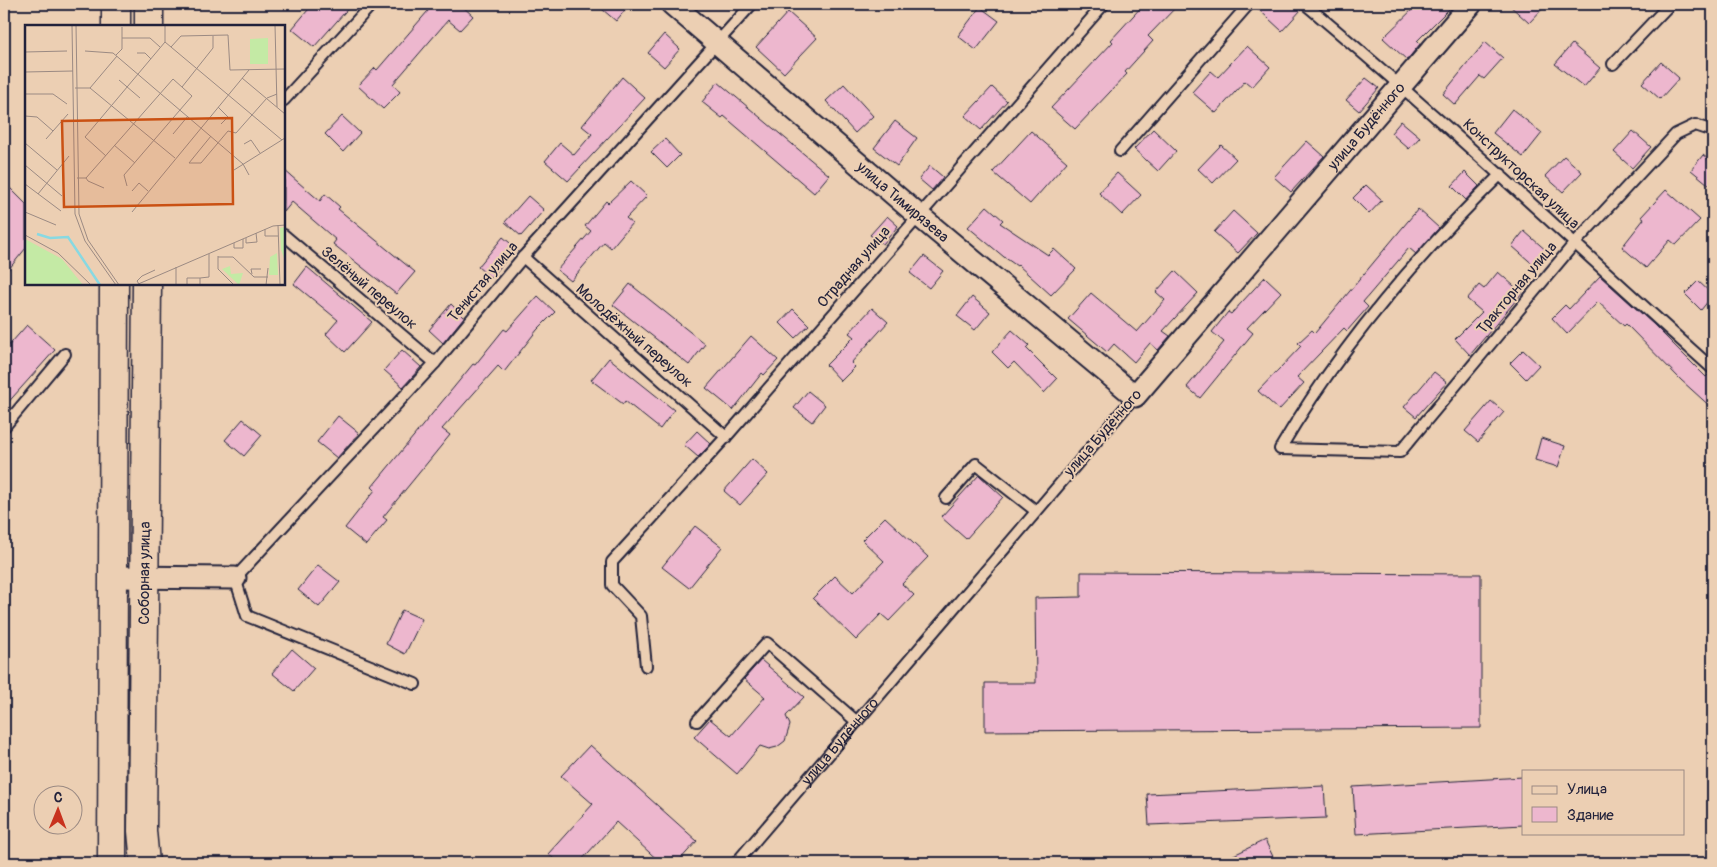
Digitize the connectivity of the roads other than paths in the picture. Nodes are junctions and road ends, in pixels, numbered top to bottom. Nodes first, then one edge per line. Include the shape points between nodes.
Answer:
1 (116, 4) edge
2 (149, 4) edge
3 (372, 4) edge
4 (672, 4) edge
5 (752, 4) edge
6 (1104, 4) edge
7 (1249, 4) edge
8 (1305, 4) edge
9 (1471, 4) edge
10 (1670, 4) edge
11 (116, 25) edge
12 (149, 25) edge
13 (716, 42) junction
14 (1612, 64) dead end
15 (1401, 84) junction
16 (285, 99) edge
17 (1713, 131) edge
18 (1120, 151) dead end
19 (1501, 174) junction
20 (918, 215) junction
21 (285, 236) edge
22 (1574, 244) junction
23 (522, 257) junction
24 (114, 285) edge
25 (147, 285) edge
26 (65, 354) dead end
27 (435, 363) junction
28 (1713, 368) edge
29 (1135, 396) junction
30 (4, 427) edge
31 (726, 438) junction
32 (946, 498) dead end
33 (1036, 511) junction
34 (113, 577) junction
35 (144, 578) junction
36 (235, 578) junction
37 (646, 666) dead end
38 (415, 684) dead end
39 (697, 721) dead end
40 (857, 722) junction
41 (112, 863) edge
42 (145, 863) edge
43 (736, 863) edge

1 - 11 street
2 - 12 street
3 - 16 lane
4 - 13 street, улица Тимирязева
5 - 13 lane, Тенистая улица
6 - 20 lane, Отрадная улица
7 - 18 lane
8 - 15 lane, Конструкторская улица
9 - 15 street, улица Будённого
10 - 14 lane
13 - 20 street, улица Тимирязева
13 - 23 lane, Тенистая улица
15 - 19 lane, Конструкторская улица
15 - 29 street, улица Будённого
17 - 22 lane, Тракторная улица via 1695,125 1676,134
19 - 22 lane, Конструкторская улица
19 - 22 lane, Тракторная улица via 1460,214 1400,282 1309,399 1280,450 1400,452
20 - 29 street, улица Тимирязева
20 - 31 lane, Отрадная улица
21 - 27 lane, Зелёный переулок
22 - 28 lane, Конструкторская улица
23 - 27 lane, Тенистая улица
23 - 31 lane, Молодёжный переулок
24 - 34 street, Соборная улица
25 - 35 street, Соборная улица
26 - 30 lane
27 - 36 lane, Тенистая улица
29 - 33 lane, улица Будённого
31 - 37 lane, Отрадная улица via 612,562 612,585 641,616
32 - 33 lane via 976,464
33 - 40 lane, улица Будённого
34 - 35 street
34 - 41 street, Соборная улица
35 - 36 street
35 - 42 street, Соборная улица via 142,831
36 - 38 lane via 246,616
39 - 40 lane via 767,643
40 - 43 lane, улица Будённого

